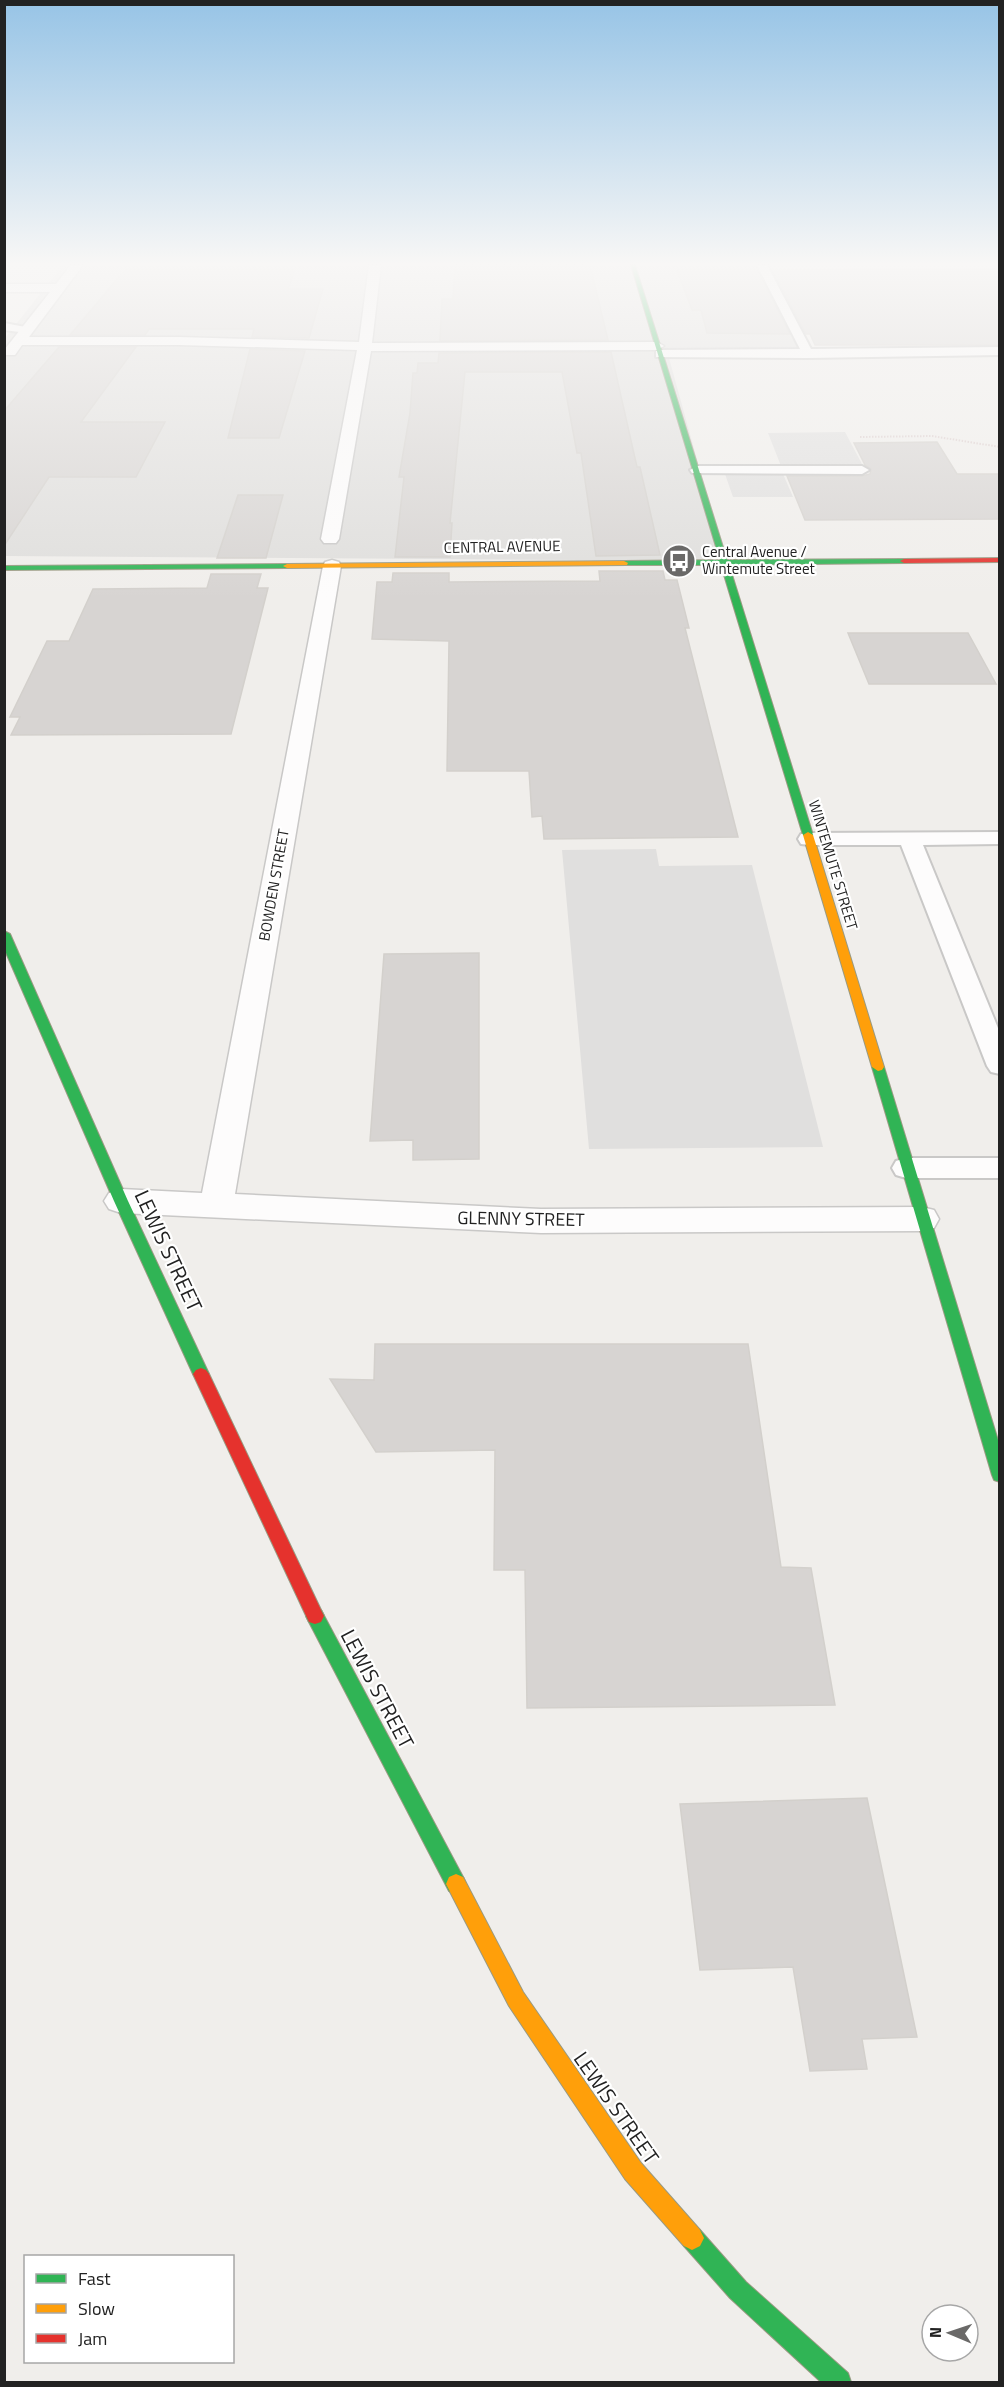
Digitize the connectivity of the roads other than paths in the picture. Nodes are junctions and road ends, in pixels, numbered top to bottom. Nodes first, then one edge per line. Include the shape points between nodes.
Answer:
1 (360, 376) edge
2 (667, 376) edge
3 (697, 470) junction
4 (862, 470) dead end
5 (330, 539) dead end
6 (999, 560) edge
7 (725, 561) junction
8 (332, 566) junction
9 (4, 568) edge
10 (909, 838) junction
11 (999, 838) edge
12 (808, 839) junction
13 (4, 934) edge
14 (999, 1066) edge
15 (906, 1168) junction
16 (999, 1168) edge
17 (121, 1201) junction
18 (217, 1203) junction
19 (922, 1219) junction
20 (999, 1475) edge
21 (839, 2382) edge

1 - 5 street
2 - 3 street, WINTEMUTE STREET
3 - 4 lane
3 - 7 street, WINTEMUTE STREET
6 - 7 street, CENTRAL AVENUE
7 - 8 street, CENTRAL AVENUE
7 - 12 street, WINTEMUTE STREET
8 - 9 street, CENTRAL AVENUE
8 - 18 street, BOWDEN STREET
10 - 11 lane
10 - 12 lane
10 - 14 lane
12 - 15 street, WINTEMUTE STREET
13 - 17 street, LEWIS STREET
15 - 16 lane
15 - 19 street, WINTEMUTE STREET
17 - 18 street, GLENNY STREET
17 - 21 street, LEWIS STREET via 301,1590 516,1999 633,2171 738,2290
18 - 19 street, GLENNY STREET via 542,1221
19 - 20 street, WINTEMUTE STREET

